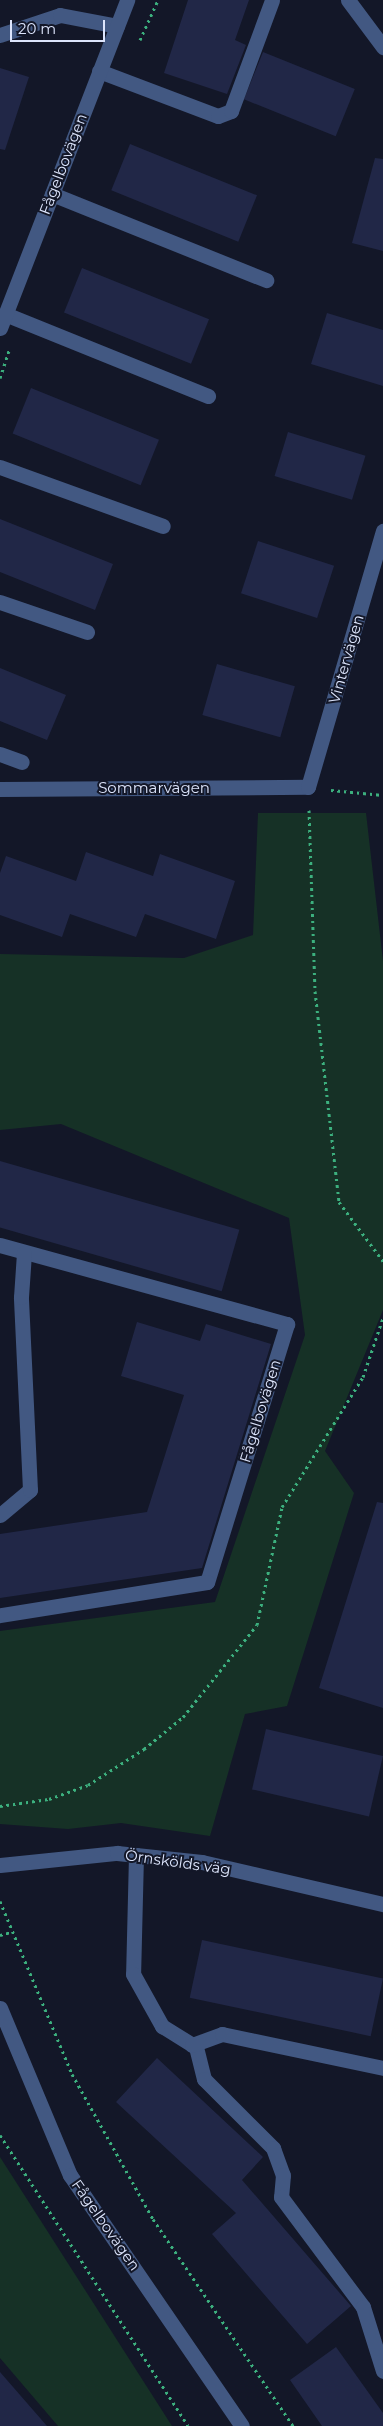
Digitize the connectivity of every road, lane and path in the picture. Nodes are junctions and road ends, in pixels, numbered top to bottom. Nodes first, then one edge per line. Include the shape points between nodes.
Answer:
1 (127, 0) edge
2 (272, 0) edge
3 (348, 0) edge
4 (117, 26) junction
5 (0, 35) edge
6 (383, 46) edge
7 (99, 71) junction
8 (52, 194) junction
9 (266, 280) dead end
10 (3, 321) edge
11 (208, 396) dead end
12 (0, 467) edge
13 (162, 526) dead end
14 (383, 531) edge
15 (0, 602) edge
16 (87, 632) dead end
17 (0, 754) edge
18 (22, 762) dead end
19 (308, 787) junction
20 (0, 789) edge
21 (383, 795) edge
22 (0, 1245) edge
23 (24, 1253) junction
24 (383, 1260) edge
25 (383, 1318) edge
26 (0, 1515) edge
27 (0, 1615) edge
28 (0, 1806) edge
29 (136, 1855) junction
30 (0, 1865) edge
31 (0, 1901) edge
32 (383, 1904) edge
33 (10, 1932) junction
34 (0, 1935) edge
35 (0, 2008) edge
36 (192, 2045) junction
37 (383, 2068) edge
38 (0, 2135) edge
39 (383, 2370) edge
40 (188, 2426) edge
41 (242, 2426) edge
42 (293, 2426) edge

1 - 4 street, Fågelbovägen
2 - 7 street via 231,111 218,116
3 - 6 street
4 - 5 street via 60,15
4 - 7 street, Fågelbovägen
7 - 8 street, Fågelbovägen
8 - 9 street
8 - 10 street, Fågelbovägen
10 - 11 street
12 - 13 street
14 - 19 street, Vintervägen
15 - 16 street
17 - 18 street
19 - 20 street, Sommarvägen
19 - 21 path
19 - 24 path via 316,991 340,1202
22 - 23 street, Fågelbovägen
23 - 26 street via 21,1297 30,1490
23 - 27 street, Fågelbovägen via 287,1324 207,1582
25 - 28 path via 363,1377 282,1507 257,1625 183,1717 144,1749 88,1785 49,1799
29 - 30 street, Örnskölds väg
29 - 32 street, Örnskölds väg via 202,1862
29 - 36 street via 133,1974 162,2026
31 - 33 path
33 - 34 path
33 - 42 path via 72,2074 153,2219
35 - 41 street, Fågelbovägen via 70,2175
36 - 37 street via 222,2034
36 - 39 street via 204,2079 272,2148 283,2175 281,2197 363,2307
38 - 40 path

